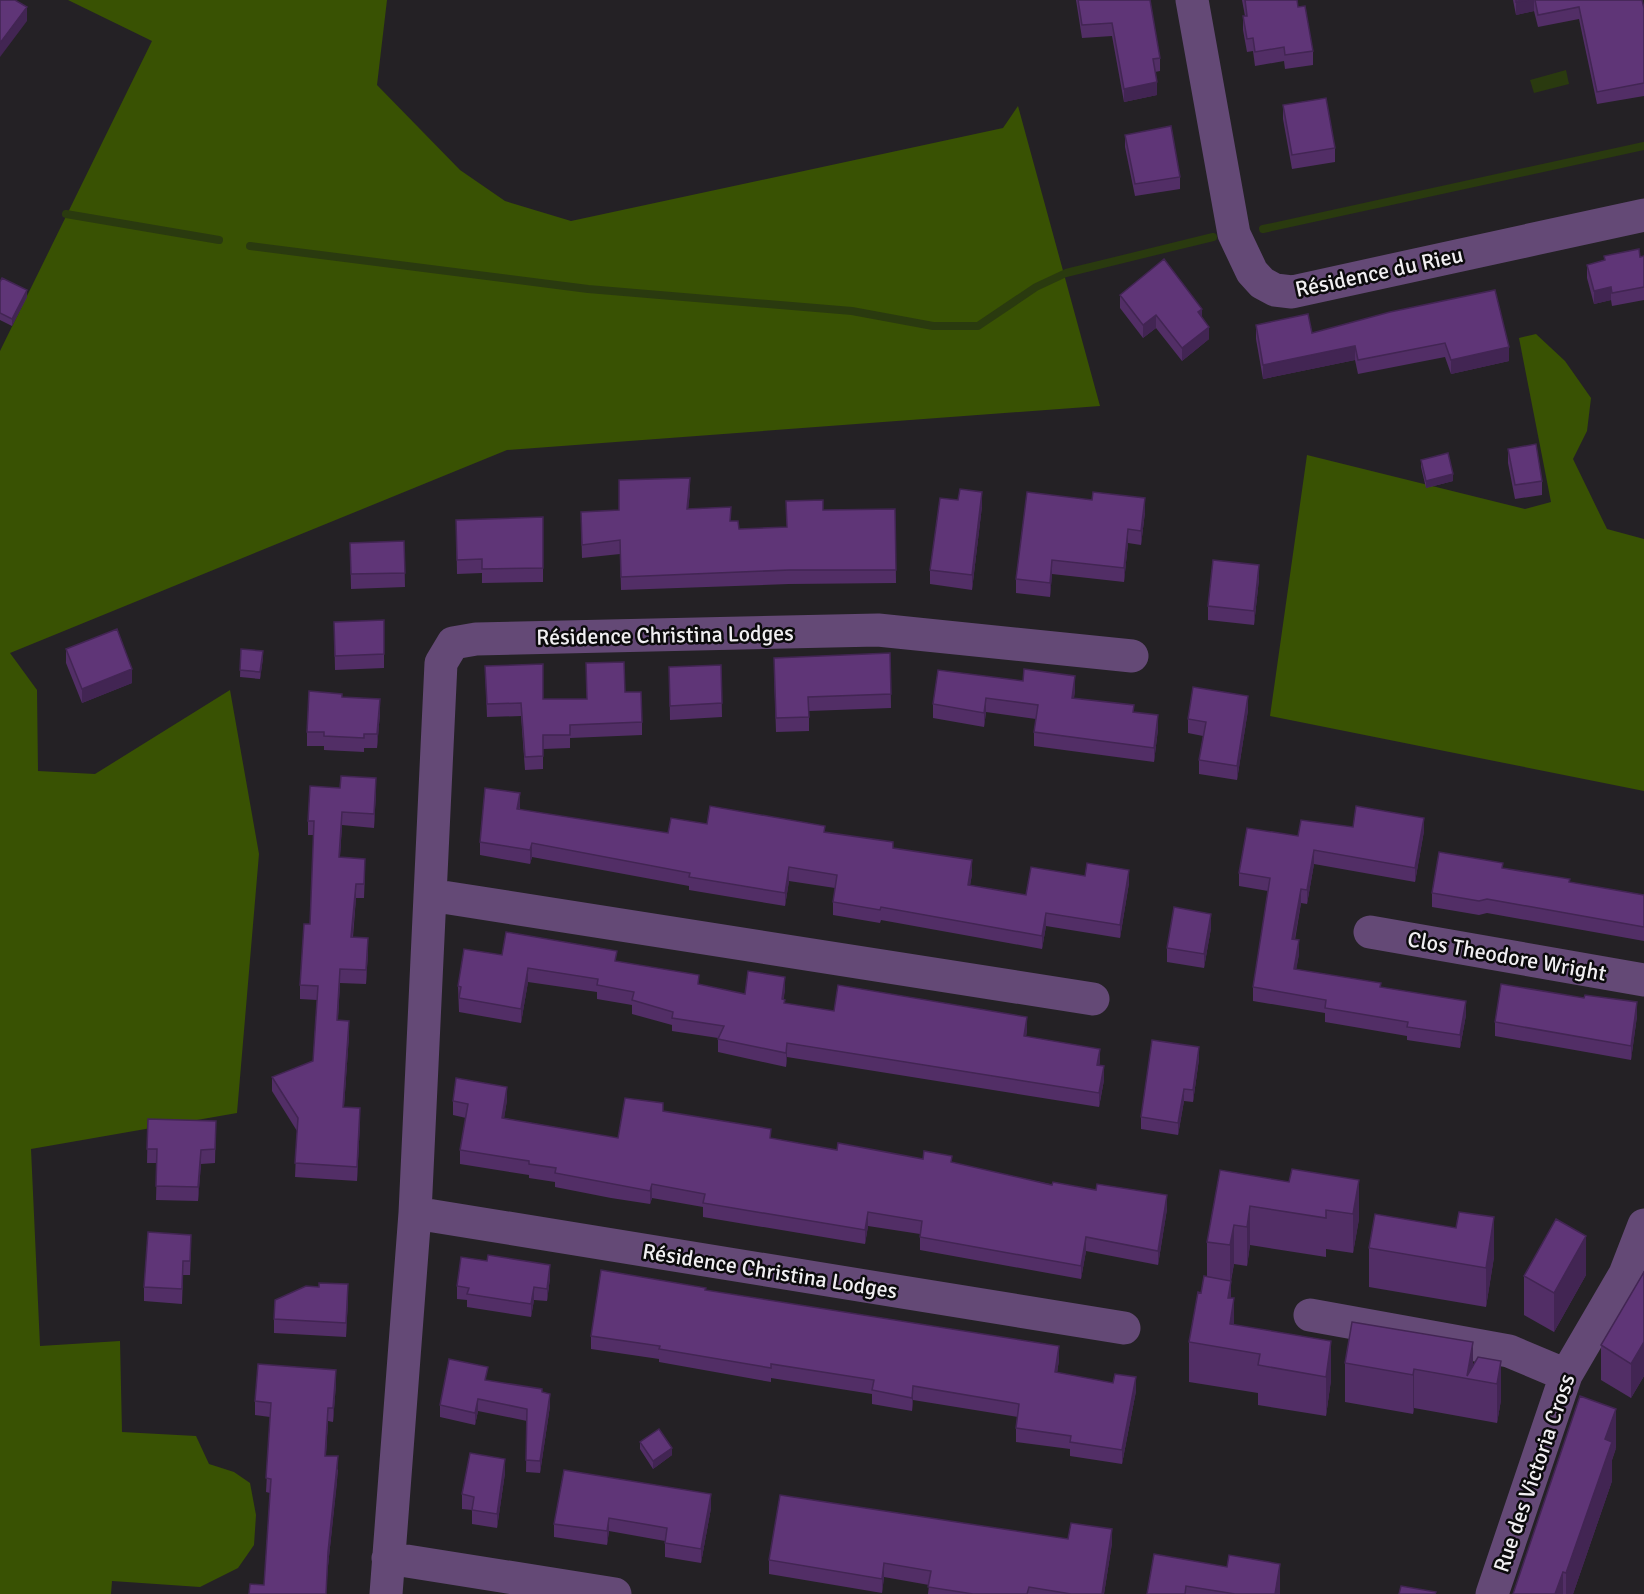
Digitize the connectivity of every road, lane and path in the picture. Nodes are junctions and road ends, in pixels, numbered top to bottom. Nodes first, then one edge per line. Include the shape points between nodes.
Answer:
1 (1192, 0) edge
2 (1644, 215) edge
3 (1132, 656) dead end
4 (430, 895) junction
5 (1370, 932) dead end
6 (1644, 980) edge
7 (1093, 999) dead end
8 (415, 1213) junction
9 (1644, 1225) edge
10 (1310, 1315) dead end
11 (1125, 1328) dead end
12 (1566, 1375) junction
13 (388, 1558) junction
14 (386, 1594) edge
15 (615, 1594) edge
16 (1492, 1594) edge

1 - 2 street, Résidence du Rieu via 1234,234 1252,272 1275,290 1292,292
3 - 4 street, Résidence Christina Lodges via 878,630 476,639 453,643 441,663
4 - 7 street
4 - 8 street, Résidence Christina Lodges
5 - 6 street, Clos Theodore Wright
8 - 11 street, Résidence Christina Lodges
8 - 13 street, Résidence Christina Lodges
9 - 12 street, Rue des Victoria Cross via 1625,1274
10 - 12 street via 1509,1351
12 - 16 street, Rue des Victoria Cross
13 - 14 street, Résidence Christina Lodges
13 - 15 street

